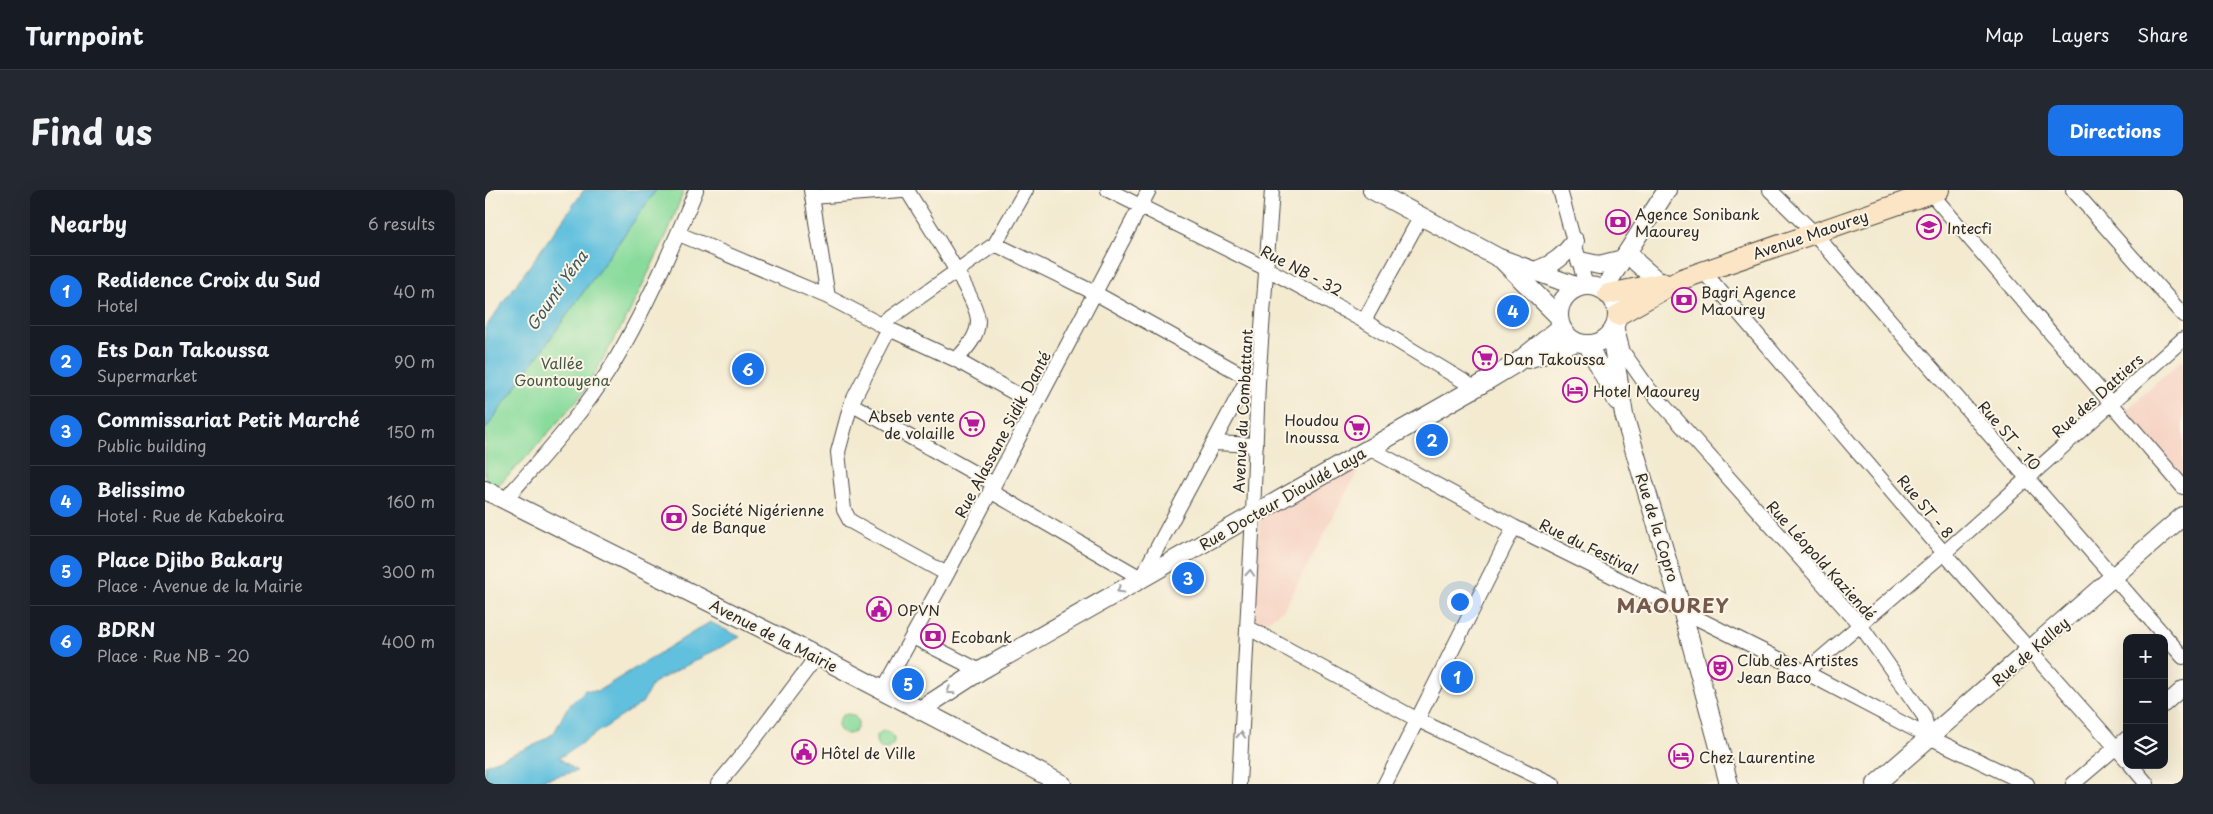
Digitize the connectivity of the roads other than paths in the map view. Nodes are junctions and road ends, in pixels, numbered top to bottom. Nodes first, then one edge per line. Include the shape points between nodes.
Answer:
1 (696, 190) edge
2 (901, 190) edge
3 (907, 190) edge
4 (1026, 190) edge
5 (1108, 190) edge
6 (1149, 190) edge
7 (1271, 190) edge
8 (1372, 190) edge
9 (1560, 190) edge
10 (1667, 190) edge
11 (1770, 190) edge
12 (2073, 190) edge
13 (1933, 191) edge
14 (811, 194) edge
15 (1141, 207) junction
16 (1421, 216) junction
17 (1813, 232) junction
18 (679, 234) junction
19 (1575, 242) junction
20 (995, 244) junction
21 (1625, 255) junction
22 (1499, 258) junction
23 (1580, 261) junction
24 (1267, 269) junction
25 (1537, 270) junction
26 (1703, 271) junction
27 (956, 272) junction
28 (1682, 279) junction
29 (1660, 284) junction
30 (1594, 289) junction
31 (1095, 293) junction
32 (828, 297) junction
33 (2183, 315) edge
34 (1364, 321) junction
35 (1560, 321) junction
36 (1615, 325) junction
37 (885, 327) junction
38 (2183, 339) edge
39 (1582, 343) junction
40 (956, 360) junction
41 (1515, 364) junction
42 (1253, 381) junction
43 (1475, 388) junction
44 (851, 404) junction
45 (2111, 404) junction
46 (1035, 405) junction
47 (1624, 414) junction
48 (1214, 443) junction
49 (1256, 445) junction
50 (1369, 448) junction
51 (2027, 479) junction
52 (2183, 487) edge
53 (992, 488) junction
54 (485, 490) edge
55 (505, 500) junction
56 (1253, 514) junction
57 (2183, 516) edge
58 (1514, 527) junction
59 (1944, 553) junction
60 (947, 574) junction
61 (2114, 577) junction
62 (1141, 578) junction
63 (1682, 610) junction
64 (1861, 626) junction
65 (1247, 627) junction
66 (913, 637) junction
67 (2029, 651) junction
68 (817, 656) junction
69 (2183, 657) edge
70 (981, 671) junction
71 (1805, 672) junction
72 (2183, 688) edge
73 (882, 691) junction
74 (2168, 701) edge
75 (920, 710) junction
76 (1419, 720) junction
77 (1929, 737) junction
78 (2123, 742) edge
79 (2116, 748) junction
80 (2123, 756) edge
81 (2134, 769) edge
82 (718, 784) edge
83 (1062, 784) edge
84 (1239, 784) edge
85 (1385, 784) edge
86 (1553, 784) edge
87 (1729, 784) edge
88 (1876, 784) edge
89 (2027, 784) edge
90 (2073, 784) edge
91 (2147, 784) edge

1 - 18 street
2 - 14 street
3 - 27 street
4 - 20 street
5 - 15 street, Rue NB - 32
6 - 15 street, Rue Alassane Sidik Danté
7 - 24 street, Avenue du Combattant
8 - 16 street
9 - 19 street
10 - 21 street
11 - 17 street, Rue ST - 10
12 - 33 street
13 - 17 main road, Avenue Maourey
13 - 45 street
14 - 32 street
15 - 24 street, Rue NB - 32
15 - 31 street, Rue Alassane Sidik Danté
16 - 22 street
16 - 34 street
17 - 26 main road, Avenue Maourey
17 - 51 street, Rue ST - 10
18 - 32 street
18 - 55 street via 608,372 565,430
19 - 23 street
19 - 25 street via 1564,256
20 - 27 street
20 - 31 street
21 - 23 street via 1599,265
21 - 29 street
21 - 30 street
22 - 25 street
22 - 35 street
23 - 30 street
24 - 34 street, Rue NB - 32
24 - 42 street, Avenue du Combattant
25 - 30 street
26 - 28 main road, Avenue Maourey
26 - 59 street, Rue ST - 8
27 - 37 street
27 - 40 street via 976,309 978,323 975,336
28 - 29 main road, Avenue Maourey
28 - 36 main road, Avenue Maourey
29 - 30 main road, Avenue Maourey
30 - 35 street via 1566,296
30 - 36 street via 1613,300
31 - 42 street
31 - 46 street, Rue Alassane Sidik Danté
32 - 37 street
34 - 43 street, Rue NB - 32
35 - 39 street via 1565,333
35 - 41 street, Rue Docteur Diouldé Laya
36 - 39 street via 1605,340
36 - 47 street, Rue de la Copro
36 - 64 street, Rue Léopold Kaziendé via 1623,352 1649,389
37 - 40 street
37 - 44 street
38 - 45 street, Rue des Dattiers
39 - 41 street, Rue Docteur Diouldé Laya
39 - 47 street, Rue de la Copro
40 - 46 street
41 - 43 street, Rue Docteur Diouldé Laya
42 - 48 street
42 - 49 street, Avenue du Combattant
43 - 50 street, Rue Docteur Diouldé Laya
44 - 53 street
44 - 60 street via 838,452 847,517
45 - 51 street, Rue des Dattiers
45 - 52 street
46 - 53 street, Rue Alassane Sidik Danté
47 - 63 street, Rue de la Copro
48 - 49 street
48 - 62 street
49 - 56 street, Avenue du Combattant
50 - 56 street, Rue Docteur Diouldé Laya
50 - 58 street, Rue du Festival
51 - 59 street, Rue des Dattiers
51 - 61 street, Rue ST - 10
53 - 60 street, Rue Alassane Sidik Danté
53 - 62 street
54 - 55 street, Avenue de la Mairie
55 - 68 street, Avenue de la Mairie
56 - 62 street, Rue Docteur Diouldé Laya
65 -> 56 street, Avenue du Combattant
57 - 61 street, Rue de Kalley
58 - 63 street, Rue du Festival
58 - 76 street
59 - 64 street, Rue des Dattiers
59 - 67 street, Rue ST - 8
60 - 66 street, Rue Alassane Sidik Danté
61 - 67 street, Rue de Kalley
61 - 69 street, Rue ST - 10
62 -> 70 street, Rue Docteur Diouldé Laya
63 - 71 street, Rue du Festival
63 - 87 street, Rue de la Copro
64 - 71 street, Rue des Dattiers
64 - 77 street, Rue Léopold Kaziendé via 1923,716
65 - 76 street
84 -> 65 street, Avenue du Combattant
66 - 70 street
66 - 73 street, Rue Alassane Sidik Danté
67 - 77 street, Rue de Kalley
67 - 79 street, Rue ST - 8
68 - 73 street, Avenue de la Mairie
68 - 82 street
70 -> 75 street, Rue Docteur Diouldé Laya
71 - 77 street, Rue du Festival
72 - 74 street
73 - 75 street, Avenue de la Mairie
75 - 83 street, Avenue de la Mairie
76 - 85 street
76 - 86 street
77 - 88 street, Rue de Kalley
77 - 89 street
78 - 79 street
79 - 80 street, Rue ST - 8
79 - 90 street
81 - 91 street

